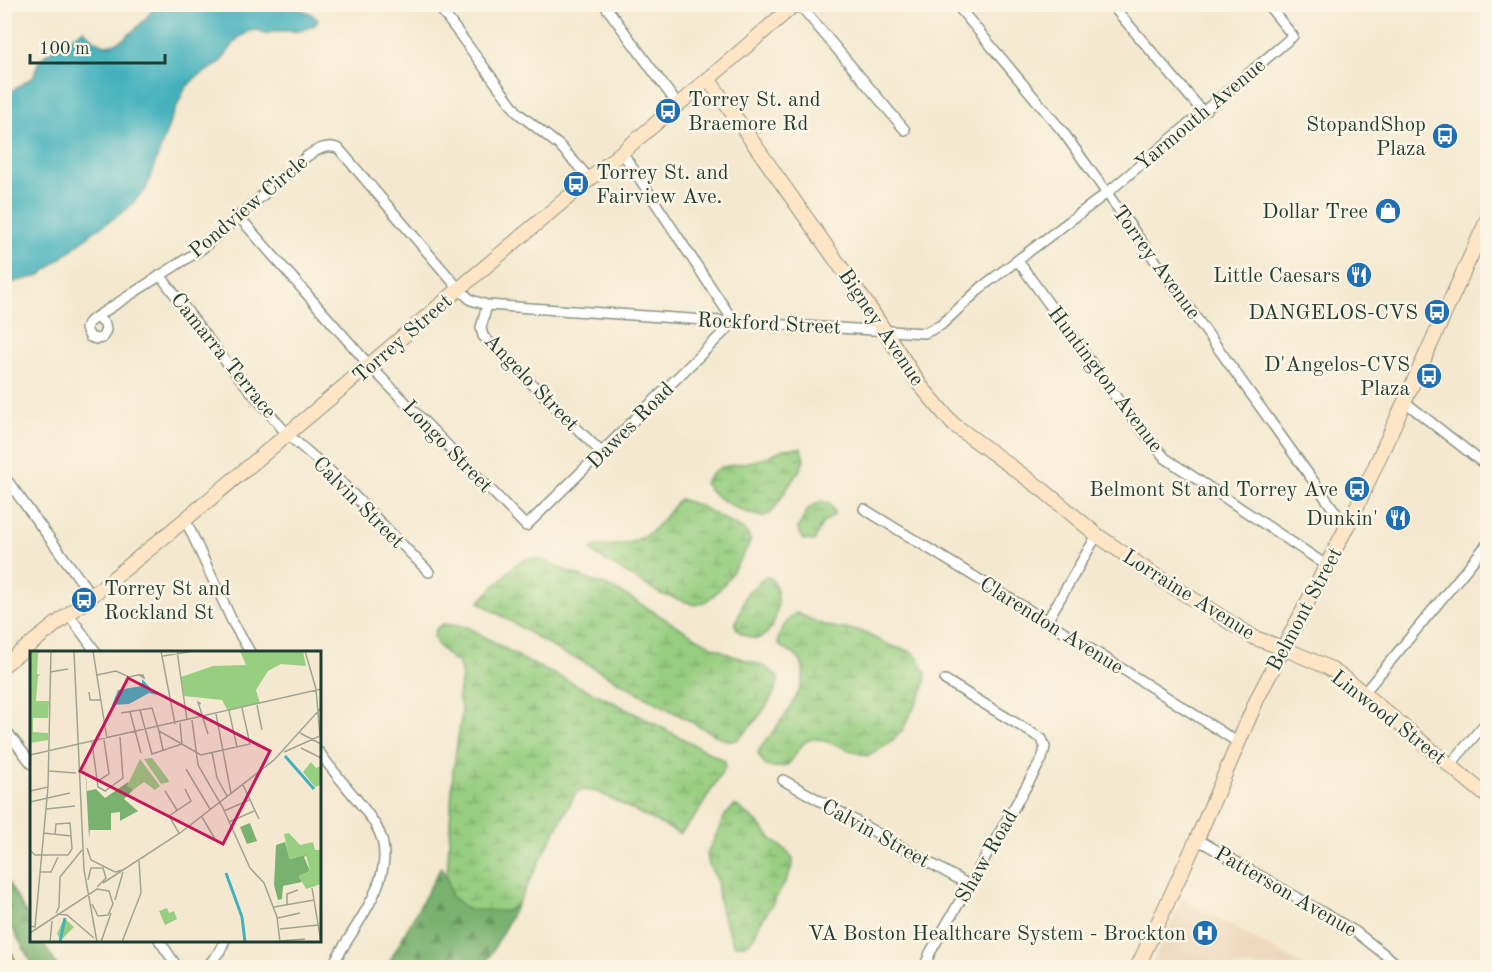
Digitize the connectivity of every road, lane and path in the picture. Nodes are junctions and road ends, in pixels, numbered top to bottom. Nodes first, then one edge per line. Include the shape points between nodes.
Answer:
1 (437, 4) edge
2 (604, 4) edge
3 (797, 4) edge
4 (956, 4) edge
5 (1111, 4) edge
6 (1267, 4) edge
7 (709, 80) junction
8 (678, 105) junction
9 (1203, 112) junction
10 (905, 130) dead end
11 (622, 152) junction
12 (590, 179) junction
13 (1107, 193) junction
14 (240, 218) junction
15 (1488, 218) edge
16 (1018, 261) junction
17 (160, 275) junction
18 (459, 289) junction
19 (487, 305) junction
20 (96, 317) dead end
21 (734, 322) junction
22 (884, 330) junction
23 (370, 366) junction
24 (1405, 402) junction
25 (287, 434) junction
26 (602, 453) junction
27 (1488, 467) edge
28 (4, 476) edge
29 (864, 509) dead end
30 (185, 519) junction
31 (526, 526) joint
32 (1347, 528) junction
33 (1097, 535) junction
34 (1488, 543) edge
35 (1326, 565) junction
36 (429, 572) dead end
37 (92, 596) junction
38 (69, 615) junction
39 (1047, 621) junction
40 (1283, 648) junction
41 (95, 651) edge
42 (249, 651) edge
43 (4, 665) edge
44 (945, 680) dead end
45 (1364, 693) junction
46 (1488, 720) edge
47 (4, 728) edge
48 (1239, 743) junction
49 (321, 754) edge
50 (30, 761) edge
51 (1450, 765) junction
52 (783, 780) dead end
53 (1488, 797) edge
54 (1197, 839) junction
55 (969, 885) junction
56 (160, 942) edge
57 (224, 942) edge
58 (4, 959) edge
59 (9, 968) edge
60 (178, 968) edge
61 (206, 968) edge
62 (331, 968) edge
63 (924, 968) edge
64 (1137, 968) edge
65 (1402, 968) edge

1 - 12 street via 518,113 560,146
2 - 8 street
3 - 7 main road, Torrey Street
3 - 10 street
4 - 13 street, Torrey Avenue via 1063,132
5 - 9 street
6 - 9 street, Yarmouth Avenue via 1293,36
7 - 8 main road, Torrey Street
7 - 22 main road, Bigney Avenue
8 - 11 main road, Torrey Street
9 - 13 street, Yarmouth Avenue
11 - 12 main road, Torrey Street
11 - 21 street
12 - 18 main road, Torrey Street
13 - 16 street, Rockford Street
13 - 32 street, Torrey Avenue
14 - 17 street, Pondview Circle
14 - 18 street, Pondview Circle via 306,157 334,147
14 - 23 street, Longo Street
15 - 24 main road, Belmont Street
16 - 22 street, Rockford Street via 933,330
16 - 35 street, Huntington Avenue via 1165,458
17 - 20 street, Pondview Circle
17 - 25 street, Camarra Terrace
18 - 19 street, Rockford Street via 471,300
18 - 23 main road, Torrey Street
19 - 21 street, Rockford Street
19 - 26 street, Angelo Street via 481,328 483,336
21 - 22 street, Rockford Street
21 - 26 street, Dawes Road
22 - 33 main road, Bigney Avenue via 920,385 953,424
23 - 25 main road, Torrey Street
23 - 31 street, Longo Street
24 - 27 street
24 - 32 main road, Belmont Street
25 - 30 main road, Torrey Street
25 - 36 street, Calvin Street via 330,471
26 - 31 street, Dawes Road
28 - 37 street
29 - 39 street, Clarendon Avenue
30 - 37 main road, Torrey Street
30 - 42 street
32 - 35 main road, Belmont Street
33 - 39 street
33 - 40 main road, Lorraine Avenue via 1255,638
34 - 45 street
35 - 40 main road, Belmont Street
37 - 38 main road, Torrey Street
38 - 41 street
38 - 43 main road, Torrey Street
39 - 48 street, Clarendon Avenue
40 - 45 main road, Linwood Street via 1327,667
40 - 48 main road, Belmont Street
44 - 55 street, Shaw Road via 1045,744 1042,759
45 - 51 main road, Linwood Street
46 - 51 street
47 - 50 street
48 - 54 main road, Belmont Street
49 - 62 street via 376,827 384,856 377,889
51 - 53 main road, Linwood Street
52 - 55 street, Calvin Street
54 - 64 main road, Belmont Street
54 - 65 street, Patterson Avenue via 1356,932
55 - 63 street, Shaw Road
56 - 60 street
57 - 61 street
58 - 59 highway

